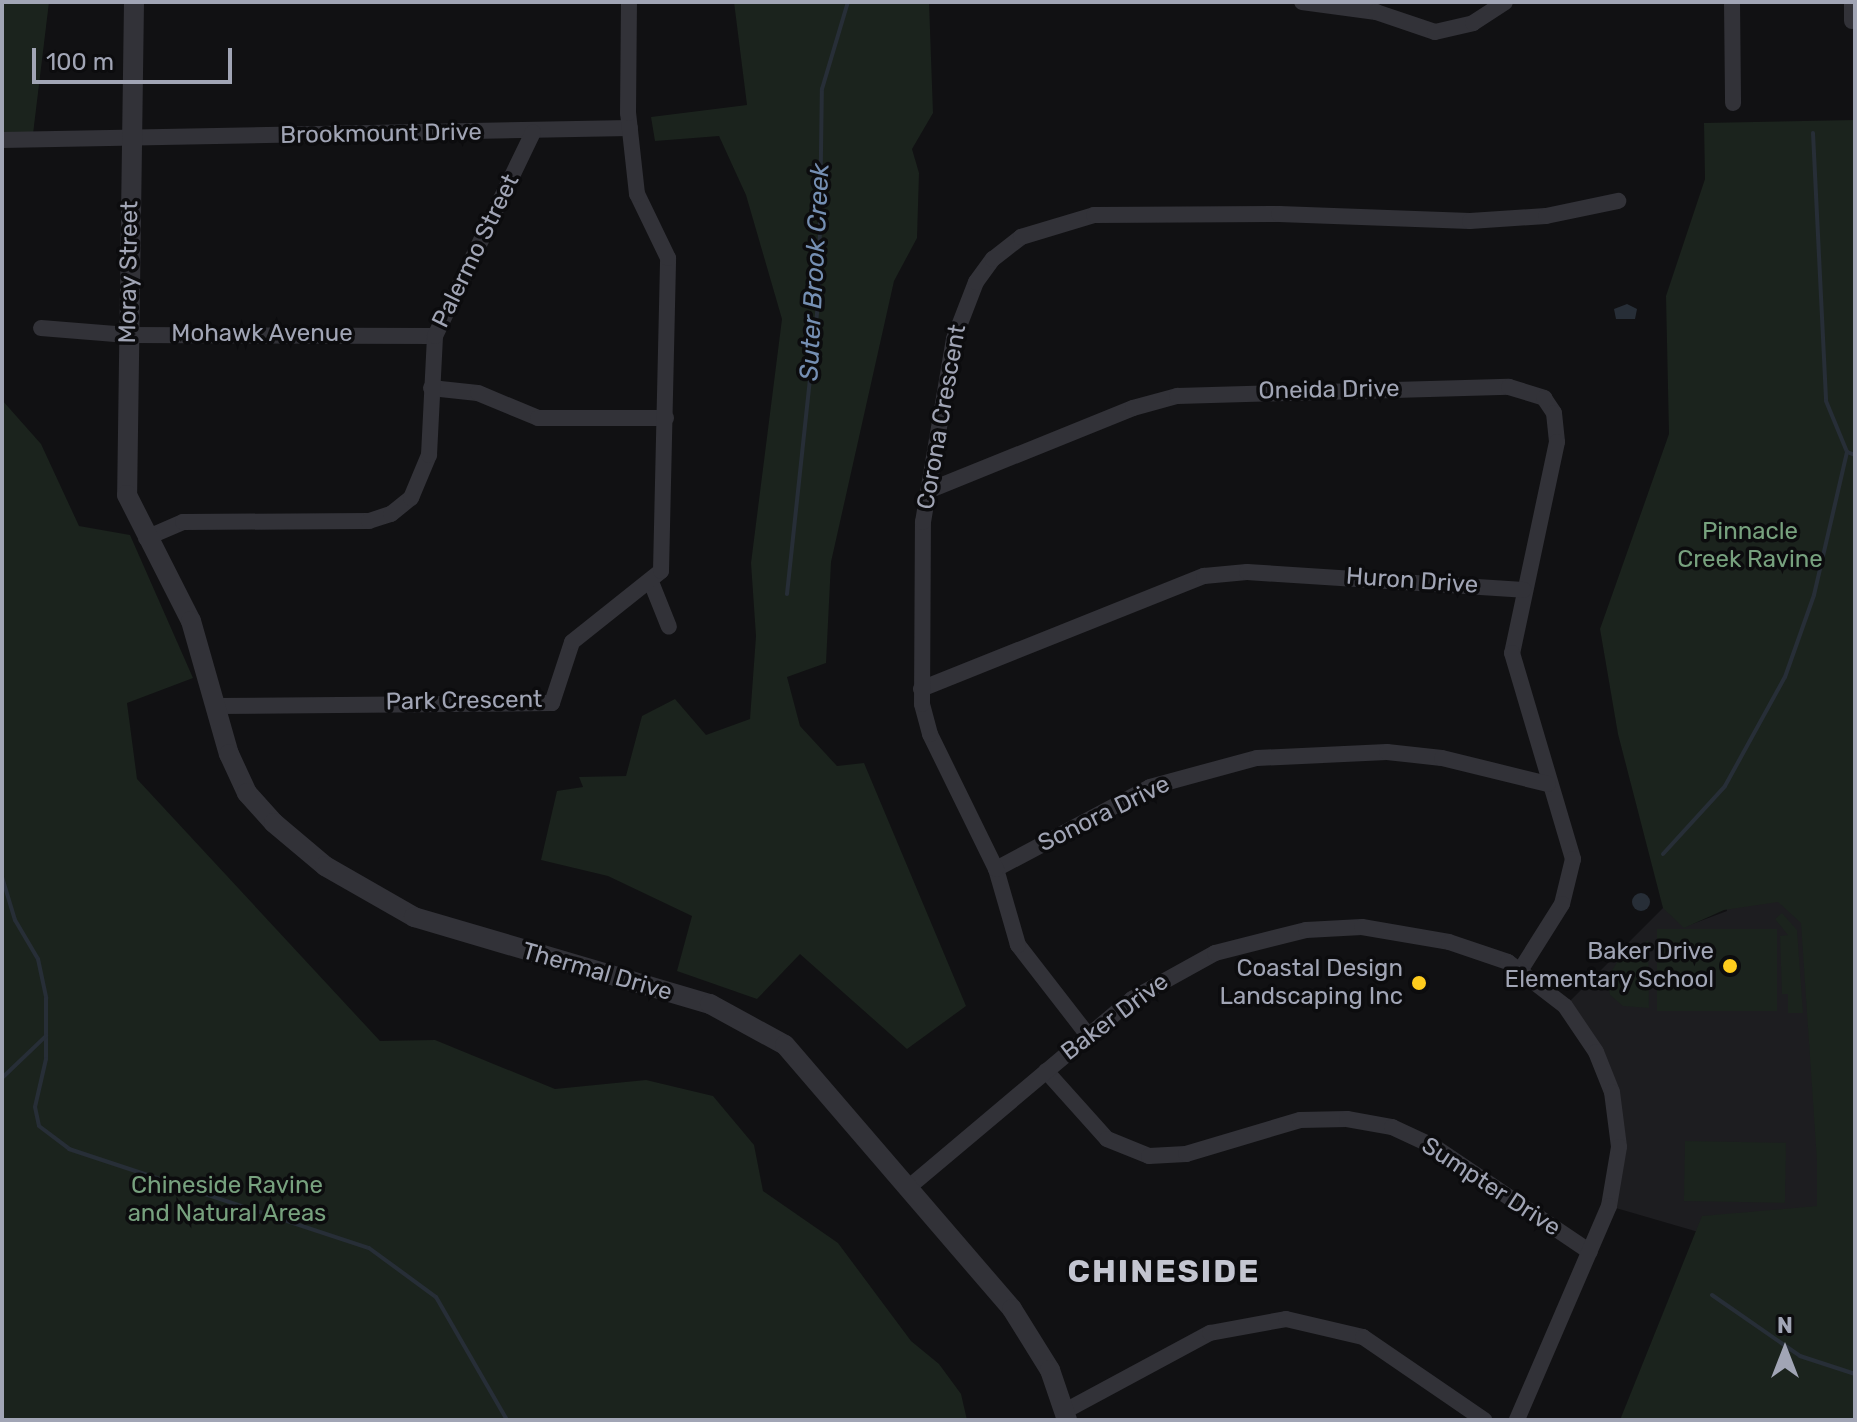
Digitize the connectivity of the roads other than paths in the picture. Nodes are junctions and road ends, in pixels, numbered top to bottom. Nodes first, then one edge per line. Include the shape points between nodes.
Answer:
1 (134, 2) edge
2 (629, 2) edge
3 (1302, 2) edge
4 (1505, 2) edge
5 (1732, 2) edge
6 (1852, 2) edge
7 (1852, 21) dead end
8 (1733, 103) dead end
9 (630, 128) junction
10 (533, 132) junction
11 (133, 136) junction
12 (2, 140) edge
13 (1618, 201) dead end
14 (41, 328) dead end
15 (128, 335) junction
16 (435, 336) junction
17 (431, 388) junction
18 (666, 418) junction
19 (930, 490) junction
20 (146, 538) junction
21 (651, 582) junction
22 (1523, 590) junction
23 (669, 627) dead end
24 (921, 689) junction
25 (216, 706) junction
26 (1548, 784) junction
27 (996, 869) junction
28 (1521, 969) junction
29 (1087, 1034) junction
30 (1046, 1071) junction
31 (909, 1187) junction
32 (1590, 1252) junction
33 (1066, 1416) edge
34 (1484, 1420) edge
35 (1517, 1420) edge

1 - 11 street, Moray Street
2 - 9 street
3 - 4 street via 1376,12 1435,32 1473,23
5 - 8 street
6 - 7 street
9 - 10 street, Brookmount Drive
9 - 18 street via 639,203 662,236 668,258
10 - 11 street, Brookmount Drive
10 - 16 street, Palermo Street
11 - 12 street, Brookmount Drive
11 - 15 street, Moray Street
13 - 19 street, Corona Crescent via 1497,220 1094,215 1041,228 993,259 963,307
14 - 15 street, Mohawk Avenue
15 - 16 street, Mohawk Avenue
15 - 20 street, Moray Street via 126,484
16 - 17 street, Palermo Street
17 - 18 street via 478,393 538,418
17 - 20 street, Palermo Street via 429,455 415,491 391,514 355,521 183,522
18 - 21 street via 664,558
19 - 22 street, Oneida Drive via 1133,408 1177,396 1525,389 1549,404 1558,432
19 - 24 street, Corona Crescent via 921,546
20 - 25 street, Thermal Drive via 191,621
21 - 23 street
21 - 25 street, Park Crescent via 572,642 552,703
22 - 24 street, Huron Drive via 1247,572 1204,576
22 - 26 street via 1512,653
24 - 27 street, Corona Crescent via 930,734
25 - 31 street, Thermal Drive via 247,793 325,866 433,925 744,1018 796,1055
26 - 27 street, Sonora Drive via 1442,758 1387,752 1257,758 1150,787
26 - 28 street via 1573,859 1562,904
27 - 29 street, Corona Crescent via 1018,945
28 - 29 street, Baker Drive via 1449,942 1384,928 1306,930 1236,945 1192,962
28 - 32 street, Baker Drive via 1580,1026 1612,1092 1617,1171
29 - 30 street, Baker Drive
30 - 31 street, Baker Drive
30 - 32 street, Sumpter Drive via 1107,1139 1149,1156 1186,1154 1300,1120 1347,1119 1392,1127 1433,1146
31 - 33 street, Thermal Drive via 1033,1339
32 - 35 street, Baker Drive
33 - 34 street via 1210,1333 1286,1319 1363,1337

